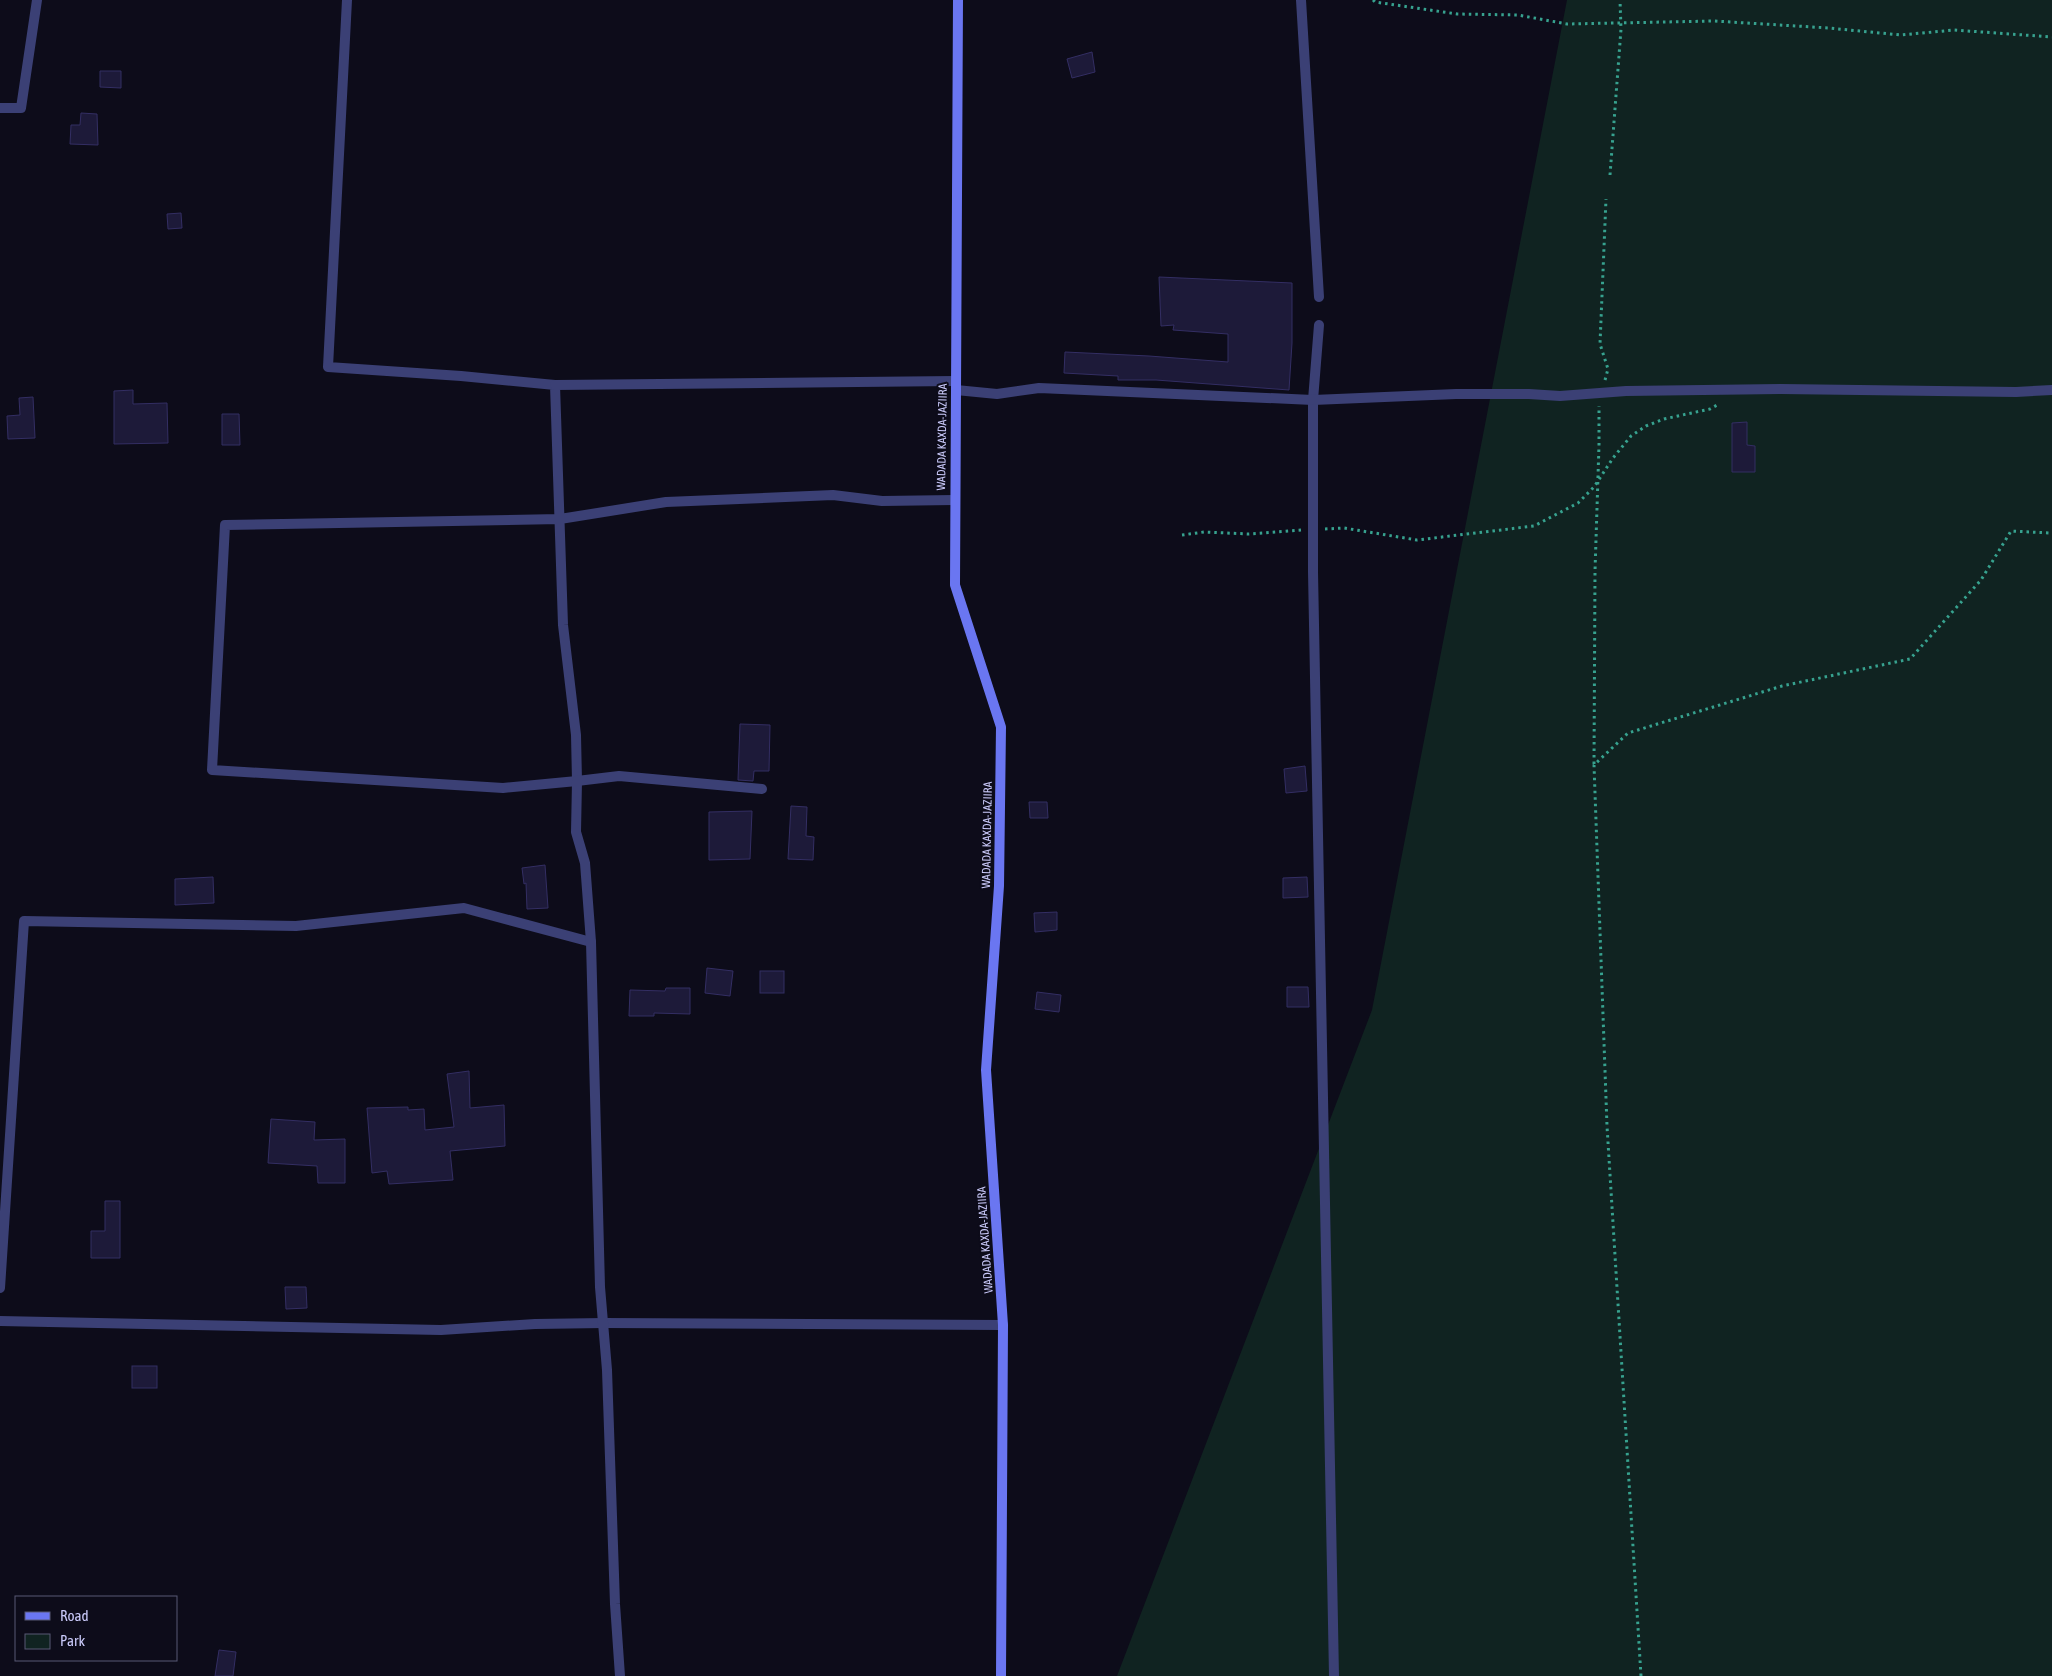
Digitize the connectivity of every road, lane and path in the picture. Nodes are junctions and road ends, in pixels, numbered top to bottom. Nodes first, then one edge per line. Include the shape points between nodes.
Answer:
1 (37, 0) edge
2 (348, 0) edge
3 (958, 0) edge
4 (1300, 0) edge
5 (1373, 0) edge
6 (1620, 0) edge
7 (1620, 23) junction
8 (2052, 37) edge
9 (0, 108) edge
10 (1610, 175) dead end
11 (1606, 199) dead end
12 (1319, 297) dead end
13 (1319, 325) dead end
14 (556, 385) junction
15 (956, 386) junction
16 (1732, 390) junction
17 (2052, 390) edge
18 (1602, 393) junction
19 (1313, 400) junction
20 (1598, 481) junction
21 (954, 500) junction
22 (560, 519) junction
23 (1313, 530) junction
24 (2052, 534) edge
25 (1182, 535) dead end
26 (1594, 765) junction
27 (577, 781) junction
28 (762, 789) dead end
29 (591, 942) junction
30 (0, 1288) edge
31 (0, 1321) edge
32 (604, 1323) junction
33 (1003, 1324) junction
34 (620, 1676) edge
35 (1001, 1676) edge
36 (1334, 1676) edge
37 (1641, 1676) edge

1 - 9 street via 21,108
2 - 14 street via 328,368
3 - 15 street, WADADA KAXDA-JAZIIRA
4 - 12 street
5 - 7 path via 1457,14 1518,14 1567,24
6 - 7 path
7 - 8 path via 1714,21 1901,35 1954,30
7 - 10 path
11 - 18 path via 1600,344 1608,369
13 - 19 street
14 - 15 street
14 - 22 street
15 - 19 street via 997,394 1039,388
15 - 21 street, WADADA KAXDA-JAZIIRA
16 - 17 street
16 - 18 street
16 - 20 path via 1710,409 1664,419 1631,436
18 - 19 street via 1560,396 1456,394
18 - 20 path via 1598,408
19 - 23 street
20 - 23 path via 1578,503 1534,526 1416,540 1344,528
20 - 26 path
21 - 22 street via 882,502 833,495 666,502
21 - 33 street, WADADA KAXDA-JAZIIRA via 954,585 1001,727 1000,886 986,1070
22 - 27 street via 563,625 576,735
22 - 27 street via 225,525 212,770 503,788
23 - 25 path
23 - 36 street
24 - 26 path via 2010,531 1981,580 1910,659 1782,686 1628,733
26 - 37 path via 1607,1126
27 - 28 street via 619,776
27 - 29 street via 576,832 585,863
29 - 30 street via 464,908 296,926 24,921
29 - 32 street via 600,1287
31 - 32 street via 441,1330
32 - 33 street
32 - 34 street
33 - 35 street, WADADA KAXDA-JAZIIRA

